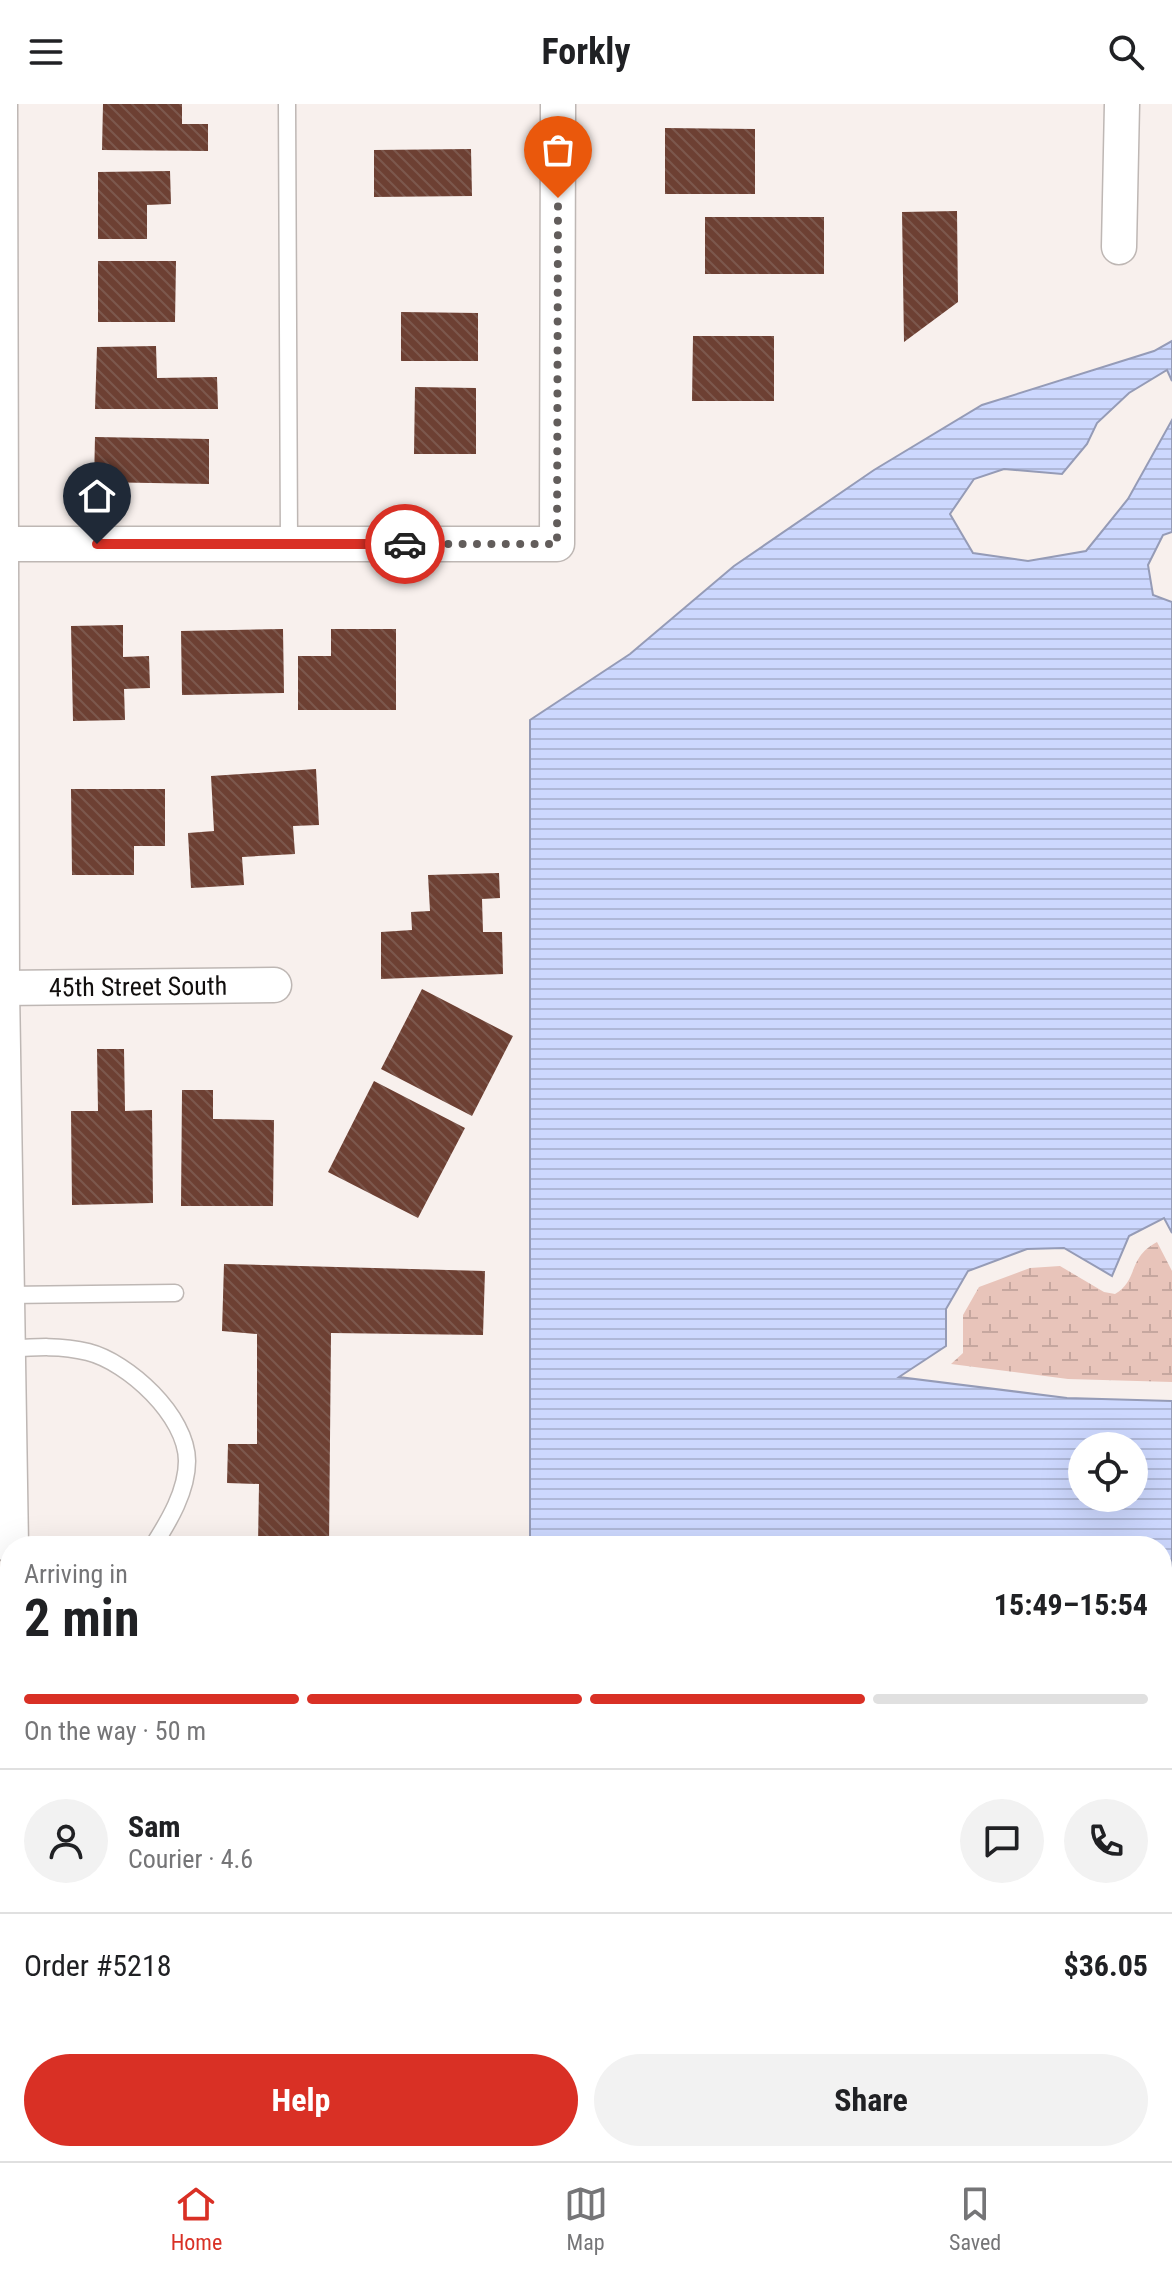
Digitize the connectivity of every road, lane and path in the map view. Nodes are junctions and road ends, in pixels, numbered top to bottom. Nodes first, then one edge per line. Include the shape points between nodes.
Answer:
1 (0, 104) edge
2 (287, 104) edge
3 (558, 104) edge
4 (1122, 104) edge
5 (1119, 247) dead end
6 (0, 544) edge
7 (289, 544) junction
8 (274, 985) dead end
9 (2, 988) junction
10 (175, 1293) dead end
11 (7, 1295) junction
12 (8, 1349) junction
13 (11, 1536) edge
14 (159, 1536) edge

1 - 6 street
2 - 7 lane
3 - 7 street via 557,544
4 - 5 street
6 - 7 street
6 - 9 street
8 - 9 street, 45th Street South
9 - 11 street
10 - 11 lane
11 - 12 street
12 - 13 street
12 - 14 lane via 92,1353 160,1400 177,1423 187,1462

